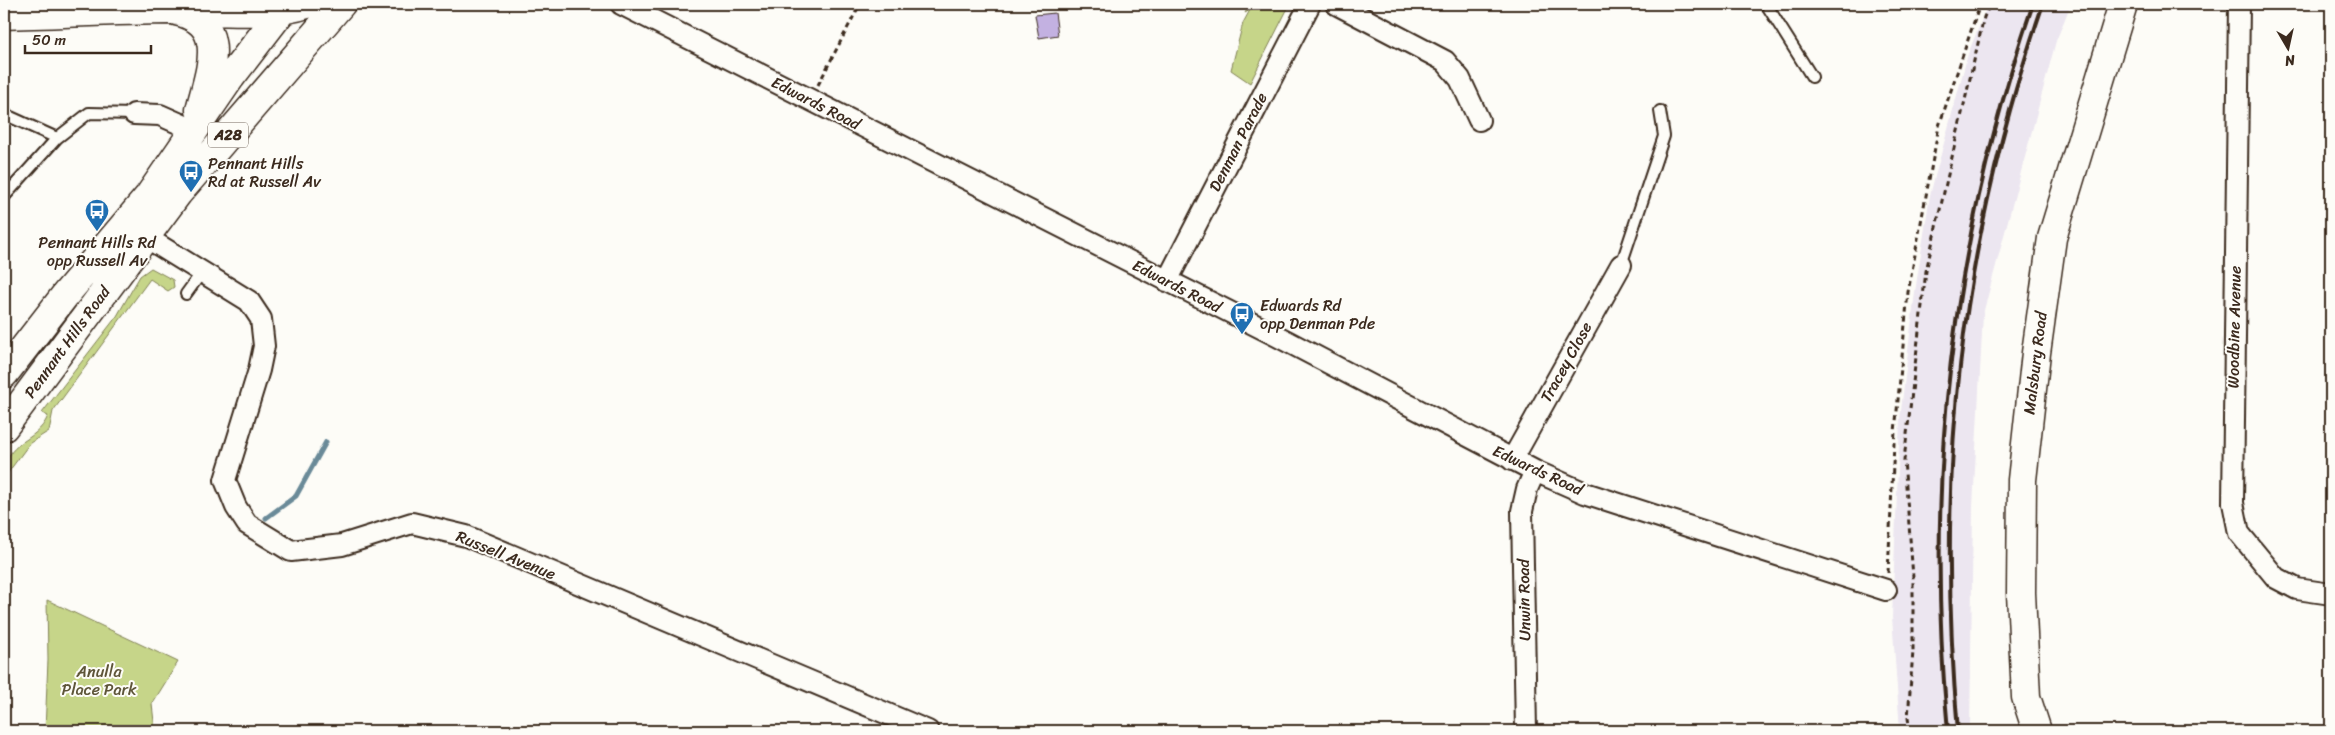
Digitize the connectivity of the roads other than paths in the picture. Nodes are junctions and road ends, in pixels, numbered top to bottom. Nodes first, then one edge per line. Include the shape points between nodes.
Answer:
1 (68, 4) edge
2 (341, 4) edge
3 (621, 4) edge
4 (1310, 4) edge
5 (1336, 4) edge
6 (1766, 4) edge
7 (2123, 4) edge
8 (2239, 4) edge
9 (296, 5) edge
10 (158, 10) junction
11 (4, 15) edge
12 (309, 40) junction
13 (1812, 77) dead end
14 (1660, 111) dead end
15 (4, 114) edge
16 (134, 114) joint
17 (1479, 120) dead end
18 (194, 130) junction
19 (57, 138) junction
20 (4, 197) edge
21 (144, 236) junction
22 (1621, 265) joint
23 (202, 272) junction
24 (1167, 281) junction
25 (186, 294) dead end
26 (4, 374) edge
27 (4, 428) edge
28 (1512, 460) junction
29 (1535, 471) junction
30 (1886, 590) road end
31 (2331, 594) edge
32 (928, 731) edge
33 (1526, 731) edge
34 (2037, 731) edge

1 - 10 main road
2 - 12 main road, Pennant Hills Road / A28
3 - 24 street, Edwards Road
4 - 24 street, Denman Parade
5 - 17 street via 1445,61 1460,79
6 - 13 lane
7 - 34 main road, Malsbury Road via 2052,238 2036,353 2022,480 2021,593 2026,698
8 - 31 street, Woodbine Avenue via 2232,503 2239,533 2276,578 2297,589
9 - 10 main road
9 - 12 main road via 311,19
9 - 18 main road, Pennant Hills Road / A28 via 230,78
10 - 11 main road
10 - 18 main road via 197,20 213,45 213,57
12 - 21 main road, Pennant Hills Road / A28
14 - 22 lane via 1664,136
15 - 19 lane
16 - 18 street via 163,116
16 - 19 lane via 89,113
18 - 26 main road, Pennant Hills Road / A28 via 149,196
19 - 20 lane
21 - 23 street, Russell Avenue
21 - 27 main road, Pennant Hills Road / A28
22 - 28 street, Tracey Close
23 - 25 lane
23 - 32 street, Russell Avenue via 249,301 261,319 264,346 259,370 225,480 247,524 291,551 342,545 412,523 466,536
24 - 28 street, Edwards Road
28 - 29 street, Edwards Road
29 - 30 street, Edwards Road via 1585,493
29 - 33 street, Unwin Road via 1522,511

